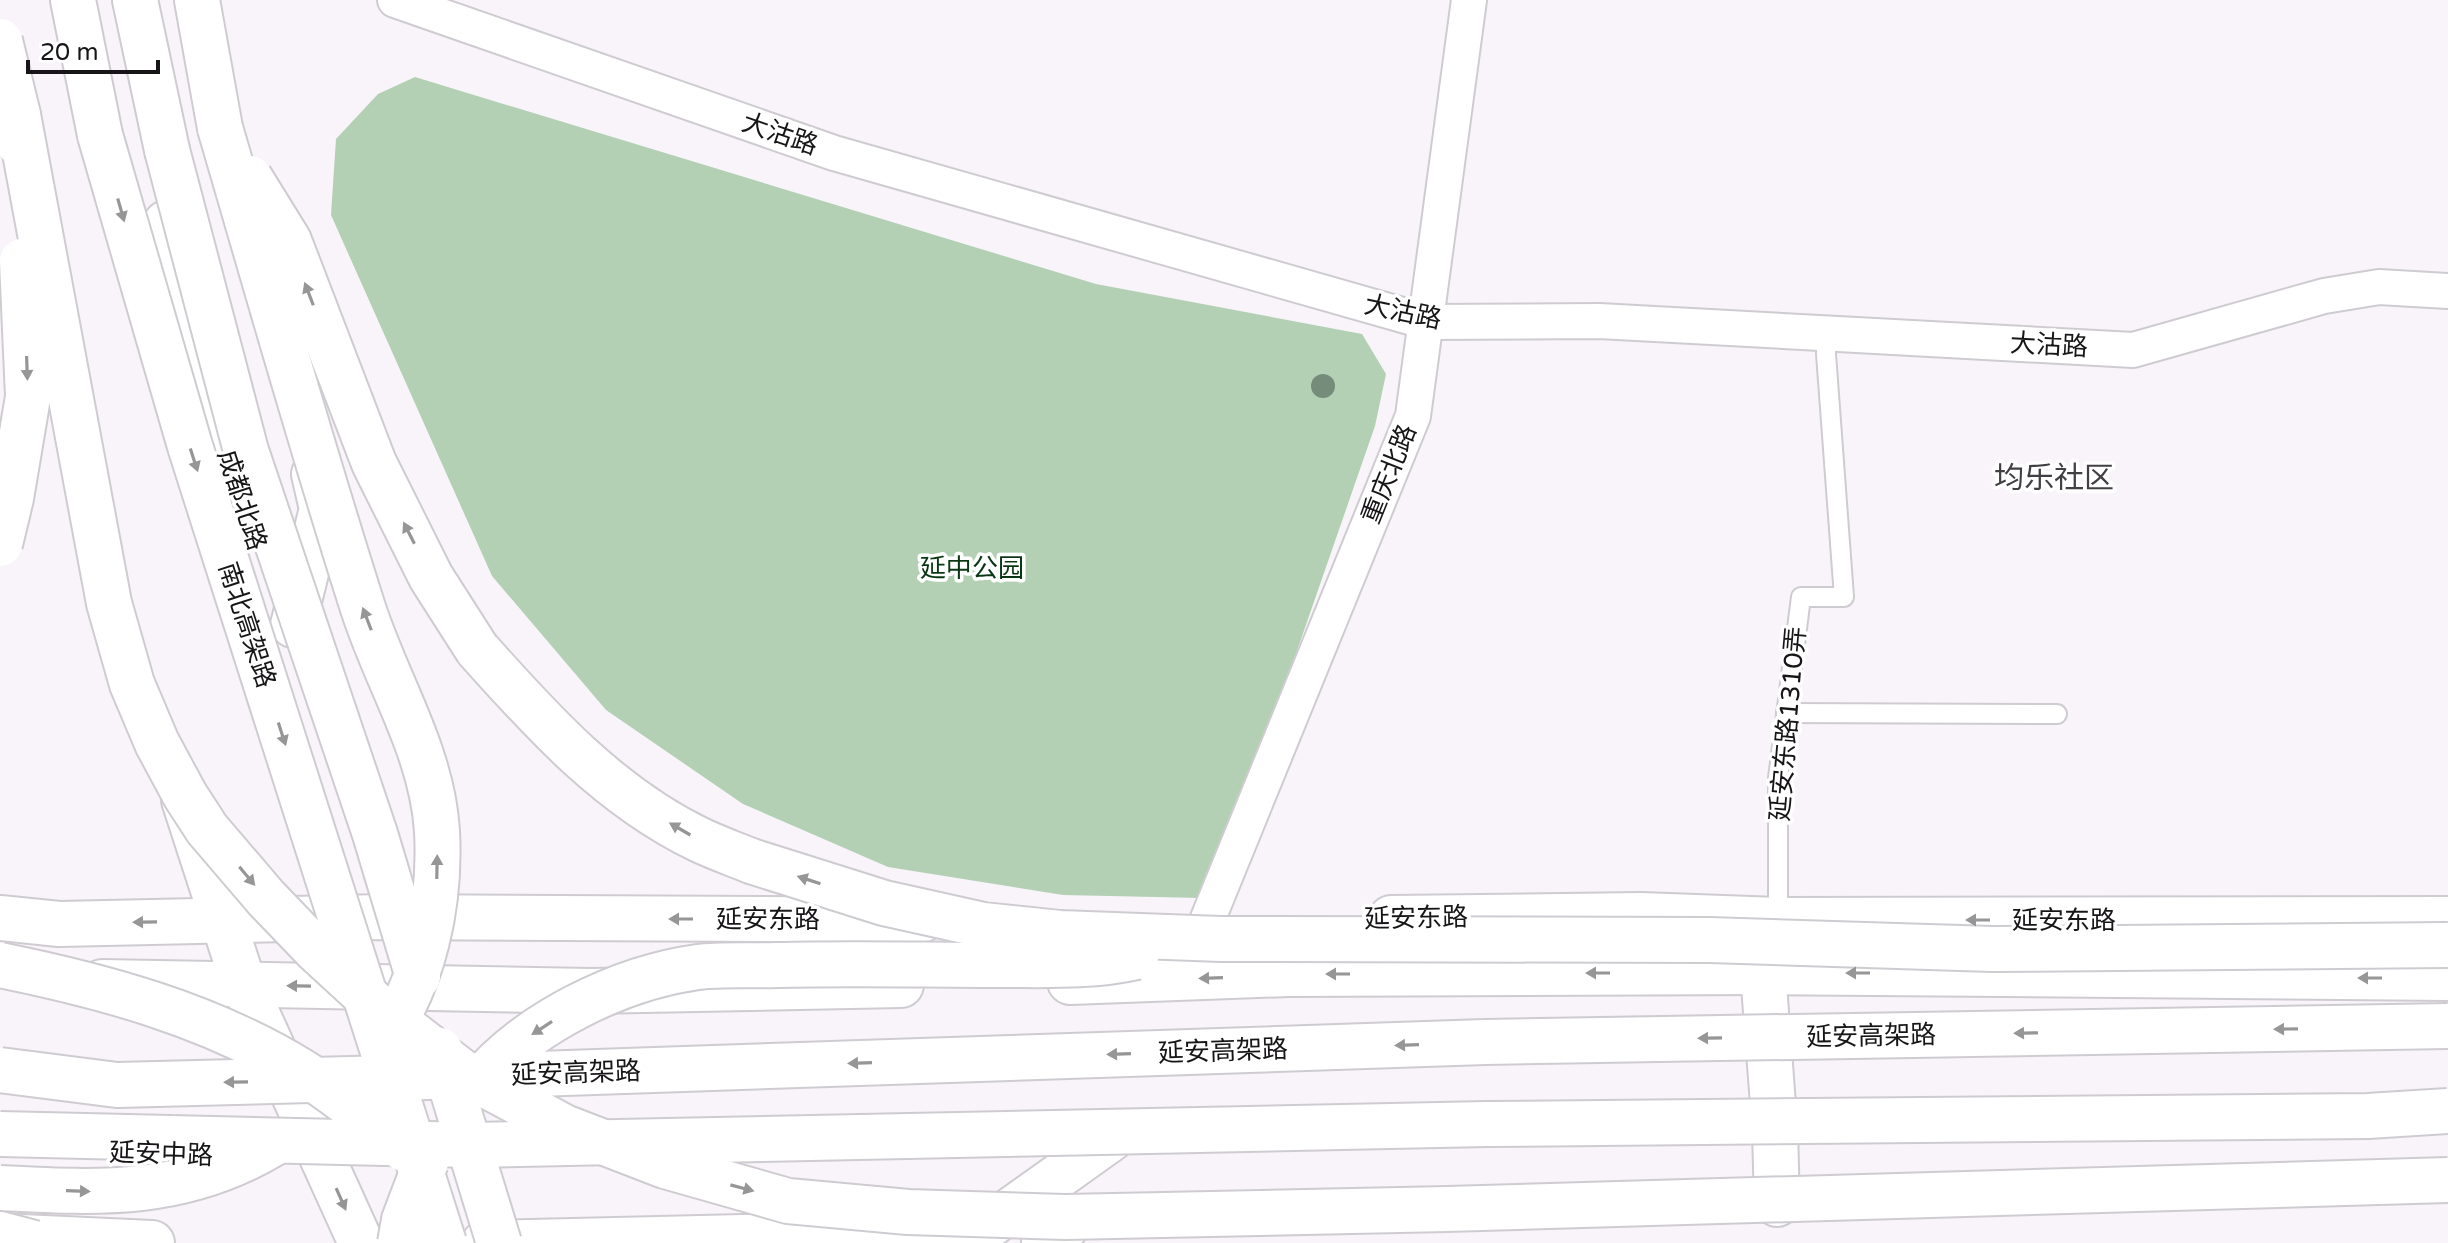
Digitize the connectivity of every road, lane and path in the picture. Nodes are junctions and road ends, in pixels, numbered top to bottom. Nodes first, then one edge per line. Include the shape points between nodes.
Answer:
1 (73, 0) edge
2 (133, 0) edge
3 (197, 0) edge
4 (216, 0) edge
5 (395, 0) edge
6 (1469, 0) edge
7 (0, 41) edge
8 (220, 128) junction
9 (9, 131) edge
10 (2448, 291) edge
11 (1427, 322) junction
12 (1827, 333) junction
13 (0, 544) edge
14 (289, 643) junction
15 (1786, 713) junction
16 (2057, 714) dead end
17 (384, 917) junction
18 (0, 918) edge
19 (2448, 919) edge
20 (223, 920) junction
21 (1778, 920) junction
22 (1214, 930) junction
23 (2448, 945) edge
24 (0, 965) edge
25 (1763, 972) junction
26 (1288, 974) junction
27 (2448, 978) edge
28 (0, 980) edge
29 (1152, 980) junction
30 (244, 985) junction
31 (405, 988) junction
32 (2448, 1026) edge
33 (0, 1070) edge
34 (2448, 1111) edge
35 (2368, 1116) junction
36 (2448, 1120) edge
37 (1775, 1131) junction
38 (0, 1134) edge
39 (1112, 1138) junction
40 (0, 1147) edge
41 (321, 1155) junction
42 (475, 1164) junction
43 (2448, 1180) edge
44 (0, 1188) edge
45 (2448, 1194) edge
46 (1777, 1204) junction
47 (1447, 1209) junction
48 (981, 1231) junction
49 (0, 1235) edge
50 (1054, 1235) edge
51 (34, 1243) edge
52 (152, 1243) edge
53 (361, 1243) edge
54 (400, 1243) edge
55 (444, 1243) edge
56 (484, 1243) edge
57 (501, 1243) edge
58 (1189, 1243) edge

1 -> 55 main road, 南北高架路, bridge via 100,135 190,446
2 - 14 main road, 成都北路 via 134,77 196,361
2 - 57 main road, 南北高架路, bridge via 246,451 375,834
3 - 8 main road
4 - 14 main road via 244,206 322,509
5 - 11 street, 大沽路 via 834,153
6 - 11 street, 重庆北路
7 - 9 main road, bridge
22 -> 8 main road, bridge via 1060,933 983,925 884,903 699,840 581,758 477,649 444,598 374,463 289,241
44 -> 8 main road, bridge via 89,1192 160,1187 210,1174 293,1132 359,1074 385,1037 405,1001 431,922 437,877 431,787 364,612
9 -> 13 main road, bridge via 28,397
9 - 20 main road via 154,709
9 -> 47 main road, bridge via 109,603 132,684 157,743 207,829 266,898 413,1037 465,1074 564,1127 665,1166 788,1201 908,1212 1065,1217
10 - 12 street, 大沽路 via 2379,287 2324,296 2133,350
11 - 12 street, 大沽路 via 1599,321
11 - 22 street, 重庆北路 via 1413,416
12 - 15 lane, 延安东路1310弄 via 1844,597 1801,597
14 - 17 main road, 成都北路
15 - 16 lane
15 - 21 lane, 延安东路1310弄 via 1778,778
17 - 20 main road, 延安东路
22 -> 17 main road, 延安东路
17 - 31 main road, 成都北路
20 -> 18 main road, 延安东路 via 59,924
19 -> 21 main road, 延安东路
20 - 30 main road
21 - 22 main road, 延安东路 via 1641,915
22 - 23 main road, bridge via 1992,949
22 - 26 main road
22 - 29 main road
22 -> 54 main road, bridge via 1122,961 699,967 647,978 580,1005 491,1067 443,1126 417,1179
24 - 57 main road, bridge via 158,1005 300,1070 411,1155
25 -> 26 main road, 延安东路
27 -> 25 main road, 延安东路
25 - 37 main road
26 -> 29 main road, 延安东路
28 - 30 main road
29 - 31 main road, 延安东路 via 590,991
31 -> 30 main road, 延安东路
30 - 41 main road
31 - 42 main road, 成都北路
32 -> 33 main road, 延安高架路, bridge via 1501,1042 117,1085
34 - 35 main road, bridge
34 - 37 main road
35 - 36 main road, bridge
35 - 38 main road, bridge via 1487,1124 472,1145
37 - 39 main road
37 - 46 main road
39 - 42 main road
39 - 48 main road
40 - 41 main road, 延安中路 via 233,1157
41 - 42 main road, 延安中路
41 -> 53 main road
42 - 57 main road, 成都北路
43 - 47 main road, bridge
45 - 46 main road
46 - 50 main road
47 - 58 main road, bridge
48 - 50 main road
48 - 57 main road
49 - 51 main road, bridge
49 - 52 main road
56 - 57 main road

